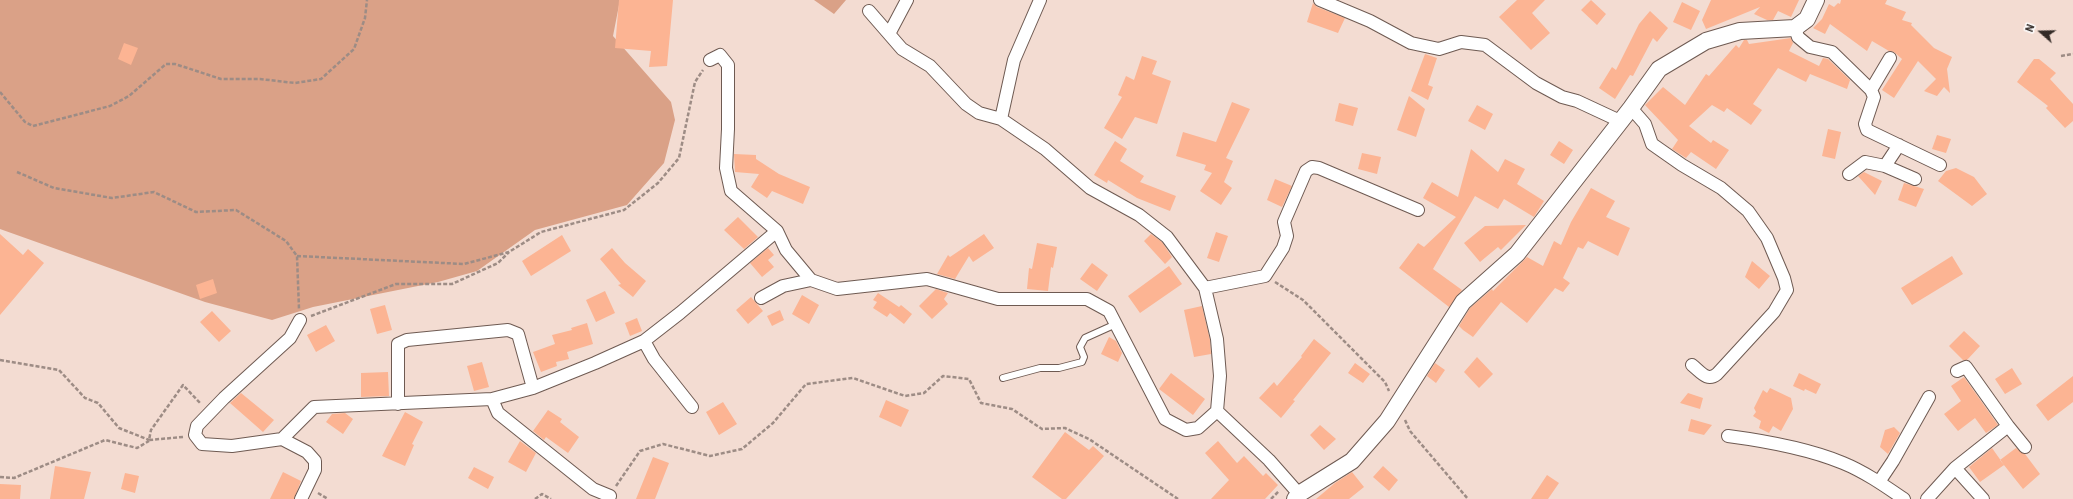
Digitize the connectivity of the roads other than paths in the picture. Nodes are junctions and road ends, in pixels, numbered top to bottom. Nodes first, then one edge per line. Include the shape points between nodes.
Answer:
1 (907, 0) edge
2 (1040, 0) edge
3 (1320, 0) edge
4 (1816, 0) edge
5 (869, 11) dead end
6 (1795, 28) junction
7 (889, 34) junction
8 (1890, 58) dead end
9 (710, 60) road end
10 (1870, 90) junction
11 (1631, 108) junction
12 (1001, 119) junction
13 (1620, 121) junction
14 (1899, 145) junction
15 (1940, 164) dead end
16 (1885, 166) junction
17 (1850, 174) dead end
18 (1915, 179) dead end
19 (1418, 210) dead end
20 (777, 231) junction
21 (811, 280) junction
22 (1205, 288) junction
23 (761, 298) dead end
24 (300, 320) road end
25 (1116, 324) junction
26 (644, 340) junction
27 (1692, 365) dead end
28 (1957, 372) dead end
29 (1003, 378) dead end
30 (533, 388) junction
31 (1929, 397) dead end
32 (492, 399) junction
33 (398, 404) junction
34 (692, 407) dead end
35 (1217, 411) junction
36 (2008, 426) junction
37 (1728, 436) dead end
38 (282, 440) junction
39 (2024, 447) dead end
40 (1955, 468) junction
41 (1879, 482) junction
42 (610, 496) road end
43 (1297, 496) edge
44 (301, 499) edge
45 (1904, 499) edge
46 (1927, 499) edge
47 (1983, 499) edge

1 - 7 street
2 - 12 street via 1014,60
3 - 13 street via 1370,21 1410,43 1439,49 1461,42 1485,45 1536,83 1562,97 1577,101
4 - 6 street via 1807,19
5 - 7 street
6 - 10 street via 1798,37 1810,46 1832,52
6 - 11 street via 1740,32 1706,41 1659,69
7 - 12 street via 902,49 930,66 966,104 979,113
8 - 10 street
9 - 20 street via 720,55 728,65 726,168 732,191
10 - 14 street via 1874,97 1865,124 1867,130
11 - 13 street
11 - 27 street via 1645,124 1652,144 1721,188 1748,211 1767,238 1787,290 1774,312 1712,378 1707,378
12 - 22 street via 1046,149 1090,188 1139,215 1167,237
13 - 43 street via 1517,254 1463,302 1387,421 1352,461
14 - 15 street
14 - 16 street
16 - 17 street via 1865,162
16 - 18 street
19 - 22 street via 1312,167 1306,171 1284,222 1287,236 1283,248 1265,276
20 - 21 street via 786,250
20 - 26 street
21 - 23 street via 783,286
21 - 25 street via 837,289 927,280 998,299 1087,298 1109,311
22 - 35 street via 1217,338 1220,376
24 - 38 street via 290,338 197,426 195,435 202,444 232,446
25 - 29 lane via 1085,338 1080,346 1084,357 1082,362 1060,368 1040,368
25 - 35 street via 1165,419 1186,430 1198,428
26 - 30 street
26 - 34 street via 654,359
28 - 36 street via 1966,367
30 - 32 street
30 - 33 street via 518,334 508,330 407,340 398,344
31 - 41 street
32 - 33 street
32 - 42 street via 498,413 592,489
33 - 38 street via 314,407
35 - 43 street via 1269,460
36 - 39 street
36 - 40 street
37 - 41 street via 1773,442 1843,463
38 - 44 street via 307,452 315,461 315,470
40 - 46 street
40 - 47 street
41 - 45 street

